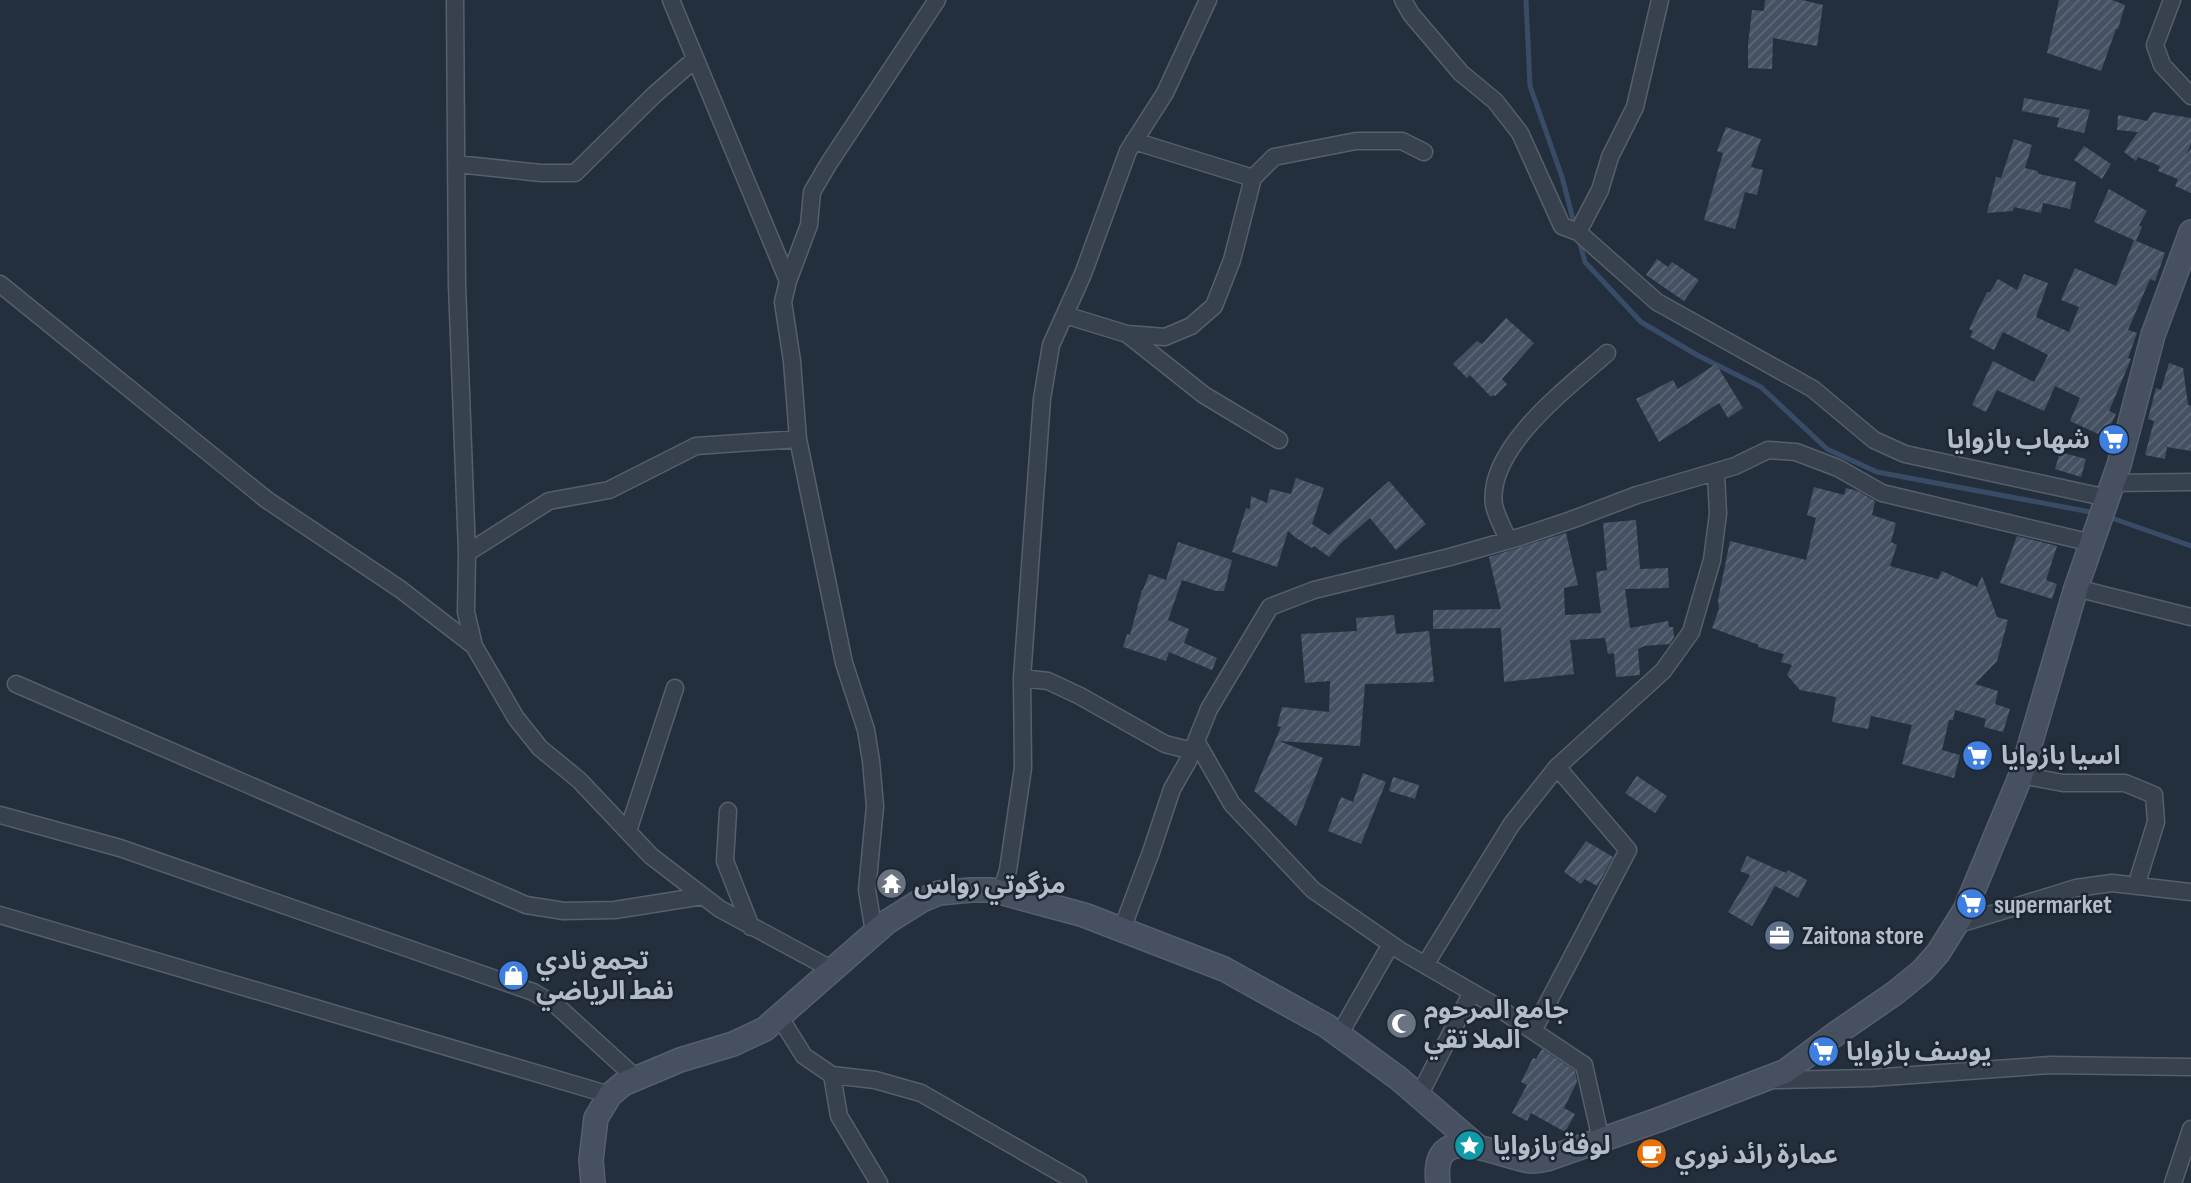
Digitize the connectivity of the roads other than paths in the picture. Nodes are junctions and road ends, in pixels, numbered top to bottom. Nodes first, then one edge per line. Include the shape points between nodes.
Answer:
1 (455, 0) edge
2 (671, 0) edge
3 (937, 0) edge
4 (1208, 0) edge
5 (1403, 0) edge
6 (1660, 0) edge
7 (2172, 0) edge
8 (694, 60) junction
9 (2191, 96) edge
10 (1134, 141) junction
11 (1424, 152) dead end
12 (457, 164) junction
13 (1253, 178) junction
14 (1578, 232) junction
15 (2191, 232) edge
16 (788, 281) junction
17 (0, 284) edge
18 (1065, 315) junction
19 (1127, 334) junction
20 (1606, 353) dead end
21 (798, 439) junction
22 (1279, 440) dead end
23 (1716, 472) junction
24 (2191, 481) edge
25 (2110, 491) junction
26 (1508, 540) junction
27 (2092, 543) junction
28 (467, 553) junction
29 (2076, 588) junction
30 (2191, 617) edge
31 (474, 646) junction
32 (1022, 678) junction
33 (16, 684) dead end
34 (675, 688) dead end
35 (1194, 746) junction
36 (1558, 767) junction
37 (2021, 775) junction
38 (729, 811) dead end
39 (0, 815) edge
40 (628, 831) junction
41 (2136, 886) junction
42 (2191, 892) edge
43 (1001, 893) junction
44 (703, 896) junction
45 (0, 915) edge
46 (1956, 925) junction
47 (751, 927) junction
48 (1122, 929) junction
49 (874, 932) junction
50 (1391, 944) junction
51 (1425, 965) junction
52 (832, 970) junction
53 (1472, 992) junction
54 (779, 1016) junction
55 (1533, 1031) junction
56 (1339, 1035) junction
57 (2191, 1067) edge
58 (832, 1075) junction
59 (636, 1079) junction
60 (1765, 1080) junction
61 (610, 1096) junction
62 (1419, 1096) junction
63 (2191, 1129) edge
64 (1601, 1140) junction
65 (1478, 1147) junction
66 (593, 1183) edge
67 (879, 1183) edge
68 (1078, 1183) edge
69 (1438, 1183) edge
70 (2173, 1183) edge

1 - 12 street
2 - 8 street
3 - 16 street via 812,192 809,225
4 - 10 street via 1165,93
5 - 14 street via 1461,73 1495,101 1520,133 1562,226
6 - 14 street via 1635,107
7 - 9 street via 2155,45 2162,65
8 - 12 street via 575,173
8 - 16 street
10 - 13 street
10 - 18 street
11 - 13 street via 1402,141 1356,141 1274,157
12 - 28 street
13 - 19 street via 1214,306 1191,326 1165,337
14 - 25 street via 1657,302 1813,390 1874,440 1905,454
15 - 25 street via 2153,335
16 - 21 street via 782,302
17 - 31 street via 267,500 400,589
18 - 19 street
18 - 32 street via 1051,345 1042,398
19 - 22 street via 1204,395
20 - 26 street via 1526,429 1501,464 1494,505
21 - 28 street via 696,446 609,491 549,501
21 - 49 street via 844,663 866,730 875,806 867,890
23 - 26 street
23 - 27 street via 1768,450 1796,452 1838,468 1882,493
23 - 36 street via 1718,514 1712,560 1691,632 1663,671
24 - 25 street
25 - 27 street
26 - 35 street via 1314,590 1270,607 1209,709
27 - 29 street
28 - 31 street via 466,612
29 - 30 street
29 - 37 street
31 - 40 street via 516,718 540,748
32 - 35 street via 1048,681 1165,744
32 - 43 street via 1023,768
33 - 44 street via 526,905 564,911 615,910
34 - 40 street
35 - 48 street via 1172,789
35 - 50 street via 1232,804 1313,890
36 - 51 street via 1511,825
36 - 55 street via 1628,850
37 - 41 street via 2063,783 2125,783 2154,795 2156,822
37 - 46 street
38 - 47 street via 725,861
39 - 59 street via 120,848 533,992 557,1006
40 - 44 street via 651,856
41 - 42 street
41 - 46 street via 2112,883 2076,888
43 - 48 street
43 - 49 street via 939,893
44 - 47 street
45 - 61 street
46 - 60 street via 1922,971 1786,1071
47 - 52 street
48 - 56 street via 1224,969
49 - 52 street
50 - 51 street
50 - 56 street
51 - 53 street
52 - 54 street
53 - 55 street
53 - 62 street
54 - 58 street via 804,1056
54 - 59 street via 750,1037
55 - 64 street via 1584,1065
56 - 62 street
57 - 60 street via 2050,1065 1871,1078
58 - 67 street via 839,1116
58 - 68 street via 876,1080 921,1093
59 - 61 street
60 - 64 street
61 - 66 street via 596,1118
62 - 65 street
63 - 70 street
64 - 65 street via 1533,1161
65 - 69 street via 1456,1144 1443,1151

